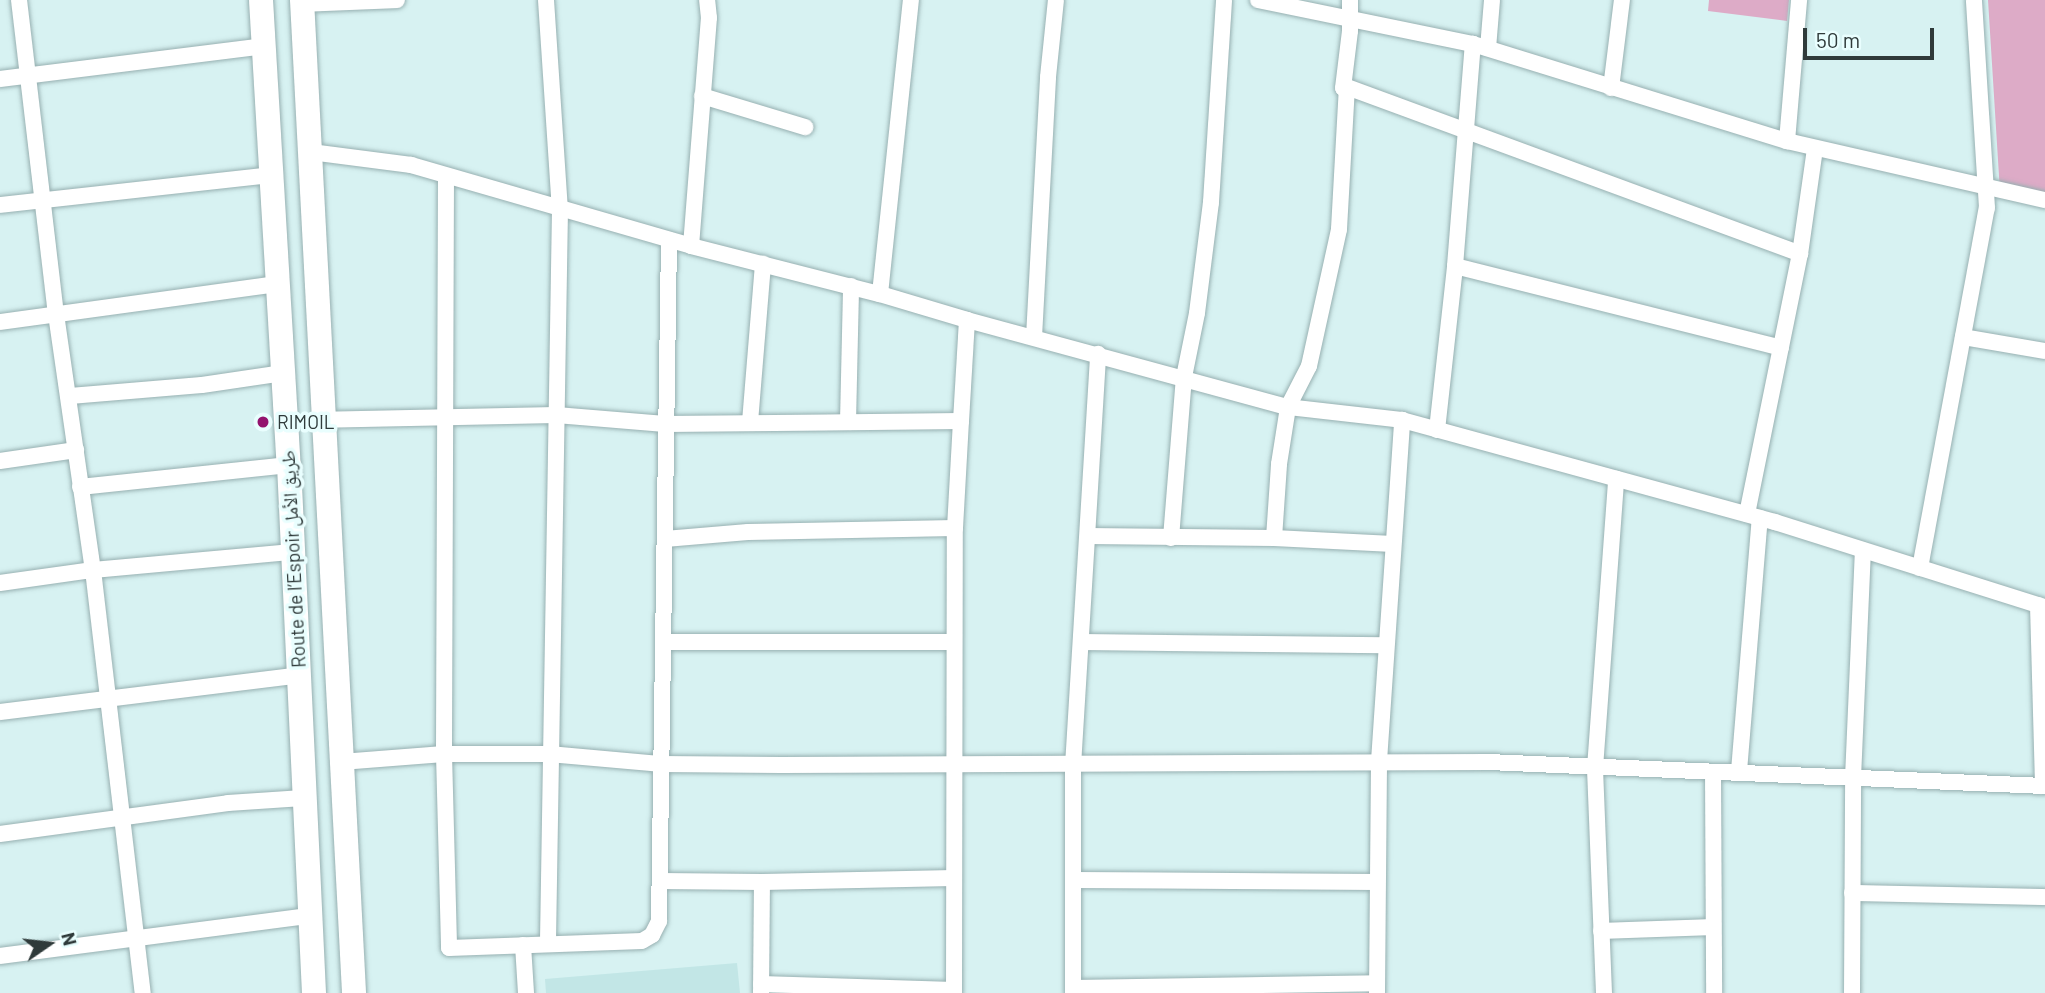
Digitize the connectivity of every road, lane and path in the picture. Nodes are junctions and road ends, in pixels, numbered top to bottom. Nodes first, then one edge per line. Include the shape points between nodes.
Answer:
1 (19, 0) edge
2 (261, 0) edge
3 (397, 0) edge
4 (546, 0) edge
5 (706, 0) edge
6 (911, 0) edge
7 (1056, 0) edge
8 (1224, 0) edge
9 (1258, 0) edge
10 (1350, 0) edge
11 (1492, 0) edge
12 (1622, 0) edge
13 (1799, 0) edge
14 (1974, 0) edge
15 (302, 2) edge
16 (1350, 18) junction
17 (265, 46) junction
18 (1480, 46) junction
19 (30, 76) junction
20 (0, 79) edge
21 (1347, 87) junction
22 (1611, 89) junction
23 (702, 96) junction
24 (805, 127) dead end
25 (1466, 129) junction
26 (1787, 141) junction
27 (1815, 148) junction
28 (311, 152) junction
29 (271, 176) junction
30 (446, 176) junction
31 (1987, 188) junction
32 (44, 200) junction
33 (2045, 200) edge
34 (0, 205) edge
35 (560, 209) junction
36 (669, 240) junction
37 (691, 246) junction
38 (1800, 254) junction
39 (763, 264) junction
40 (1455, 266) junction
41 (276, 284) junction
42 (851, 286) junction
43 (880, 294) junction
44 (56, 314) junction
45 (967, 320) junction
46 (0, 322) edge
47 (1034, 337) junction
48 (1963, 337) junction
49 (1781, 348) junction
50 (2045, 351) edge
51 (1098, 354) junction
52 (283, 373) junction
53 (1184, 377) junction
54 (70, 396) junction
55 (1288, 407) junction
56 (556, 415) junction
57 (447, 418) junction
58 (325, 420) junction
59 (1402, 420) junction
60 (961, 421) junction
61 (750, 422) junction
62 (848, 422) junction
63 (665, 424) junction
64 (1437, 430) junction
65 (76, 450) junction
66 (0, 461) edge
67 (289, 465) junction
68 (1616, 479) junction
69 (80, 486) junction
70 (1753, 516) junction
71 (954, 528) junction
72 (1088, 536) junction
73 (1171, 538) junction
74 (1274, 538) junction
75 (665, 539) junction
76 (1393, 544) junction
77 (1863, 550) junction
78 (292, 552) junction
79 (1920, 568) junction
80 (93, 570) junction
81 (0, 583) edge
82 (2041, 606) edge
83 (664, 642) junction
84 (954, 642) junction
85 (1082, 642) junction
86 (1385, 645) junction
87 (300, 674) junction
88 (107, 697) junction
89 (0, 712) edge
90 (444, 754) junction
91 (550, 754) junction
92 (1379, 761) junction
93 (341, 762) junction
94 (660, 764) junction
95 (954, 765) junction
96 (1073, 766) junction
97 (1595, 768) junction
98 (1739, 771) junction
99 (1713, 772) junction
100 (1853, 778) junction
101 (2044, 786) edge
102 (303, 798) junction
103 (124, 818) junction
104 (0, 834) edge
105 (954, 878) junction
106 (1074, 880) junction
107 (660, 881) junction
108 (762, 882) junction
109 (1377, 882) junction
110 (1852, 892) junction
111 (2045, 897) edge
112 (308, 916) junction
113 (1713, 927) junction
114 (1601, 931) junction
115 (136, 939) junction
116 (548, 943) junction
117 (523, 945) junction
118 (0, 956) edge
119 (1377, 988) edge
120 (761, 989) edge
121 (1073, 990) edge
122 (954, 992) edge
123 (144, 993) edge
124 (314, 993) edge
125 (354, 993) edge
126 (526, 993) edge
127 (1604, 993) edge
128 (1714, 993) edge
129 (1852, 993) edge

1 - 19 street
2 - 17 highway, Route de l’Espoir طريق الأمل
3 - 15 street
4 - 35 street
5 - 23 street via 709,18
6 - 43 street
7 - 47 street
8 - 53 street via 1211,202
9 - 16 street
10 - 16 street
11 - 18 street
12 - 22 street
13 - 26 street
14 - 31 street
15 - 28 highway, Route de l’Espoir طريق الأمل
16 - 18 street
16 - 21 street via 1343,88
17 - 19 street
17 - 29 highway, Route de l’Espoir طريق الأمل
18 - 22 street
18 - 25 street
19 - 20 street
19 - 32 street
21 - 25 street
21 - 55 street via 1339,229 1309,366
22 - 26 street
23 - 24 street
23 - 37 street
25 - 38 street
25 - 40 street
26 - 27 street
27 - 31 street
27 - 38 street
28 - 30 street via 411,165
28 - 58 highway, Route de l’Espoir طريق الأمل
29 - 32 street
29 - 41 highway, Route de l’Espoir طريق الأمل
30 - 35 street
30 - 57 street
31 - 33 street
31 - 48 street
32 - 34 street
32 - 44 street
35 - 36 street
35 - 56 street
36 - 37 street
36 - 63 street
37 - 39 street
38 - 49 street
39 - 42 street
39 - 61 street
40 - 49 street
40 - 64 street
41 - 44 street
41 - 52 highway, Route de l’Espoir طريق الأمل
42 - 43 street
42 - 62 street
43 - 45 street
44 - 46 street
44 - 54 street
45 - 47 street
45 - 60 street
47 - 51 street
48 - 50 street
48 - 79 street
49 - 70 street
51 - 53 street
51 - 72 street
52 - 54 street
52 - 67 highway, Route de l’Espoir طريق الأمل
53 - 55 street
53 - 73 street
54 - 65 street
55 - 59 street
55 - 74 street
56 - 57 street
56 - 63 street
56 - 91 street
57 - 58 street
57 - 90 street
58 - 93 highway, Route de l’Espoir طريق الأمل
59 - 64 street
59 - 76 street
60 - 62 street
60 - 71 street
61 - 62 street
61 - 63 street
63 - 75 street
64 - 68 street
65 - 66 street
65 - 69 street
67 - 69 street
67 - 78 highway, Route de l’Espoir طريق الأمل
68 - 70 street
68 - 97 street
69 - 80 street
70 - 77 street
70 - 98 street
71 - 75 street via 748,532
71 - 84 street
72 - 73 street
72 - 85 street
73 - 74 street
74 - 76 street
75 - 83 street
76 - 86 street
77 - 79 street
77 - 100 street
78 - 80 street
78 - 87 highway, Route de l’Espoir طريق الأمل
79 - 82 street
80 - 81 street
80 - 88 street
82 - 101 street
83 - 84 street
83 - 94 street
84 - 95 street
85 - 86 street
85 - 96 street
86 - 92 street
87 - 88 street
87 - 102 highway, Route de l’Espoir طريق الأمل
88 - 89 street
88 - 103 street
90 - 91 street
90 - 93 street
90 - 117 street via 449,948
91 - 94 street
91 - 116 street
92 - 96 street
92 - 97 street
92 - 109 street
93 - 125 highway, Route de l’Espoir طريق الأمل
94 - 95 street
94 - 107 street
95 - 96 street
95 - 105 street
96 - 106 street
97 - 99 street
97 - 114 street
98 - 99 street
98 - 100 street
99 - 113 street
100 - 101 street
100 - 110 street
102 - 103 street
102 - 112 highway, Route de l’Espoir طريق الأمل
103 - 104 street
103 - 115 street
105 - 108 street
105 - 122 street
106 - 109 street
106 - 121 street
107 - 108 street
107 - 116 street via 659,921 642,941
108 - 120 street
109 - 119 street
110 - 111 street
110 - 129 street
112 - 115 street
112 - 124 highway, Route de l’Espoir طريق الأمل
113 - 114 street
113 - 128 street
114 - 127 street
115 - 118 street
115 - 123 street
116 - 117 street
117 - 126 street
119 - 121 street
120 - 122 street

